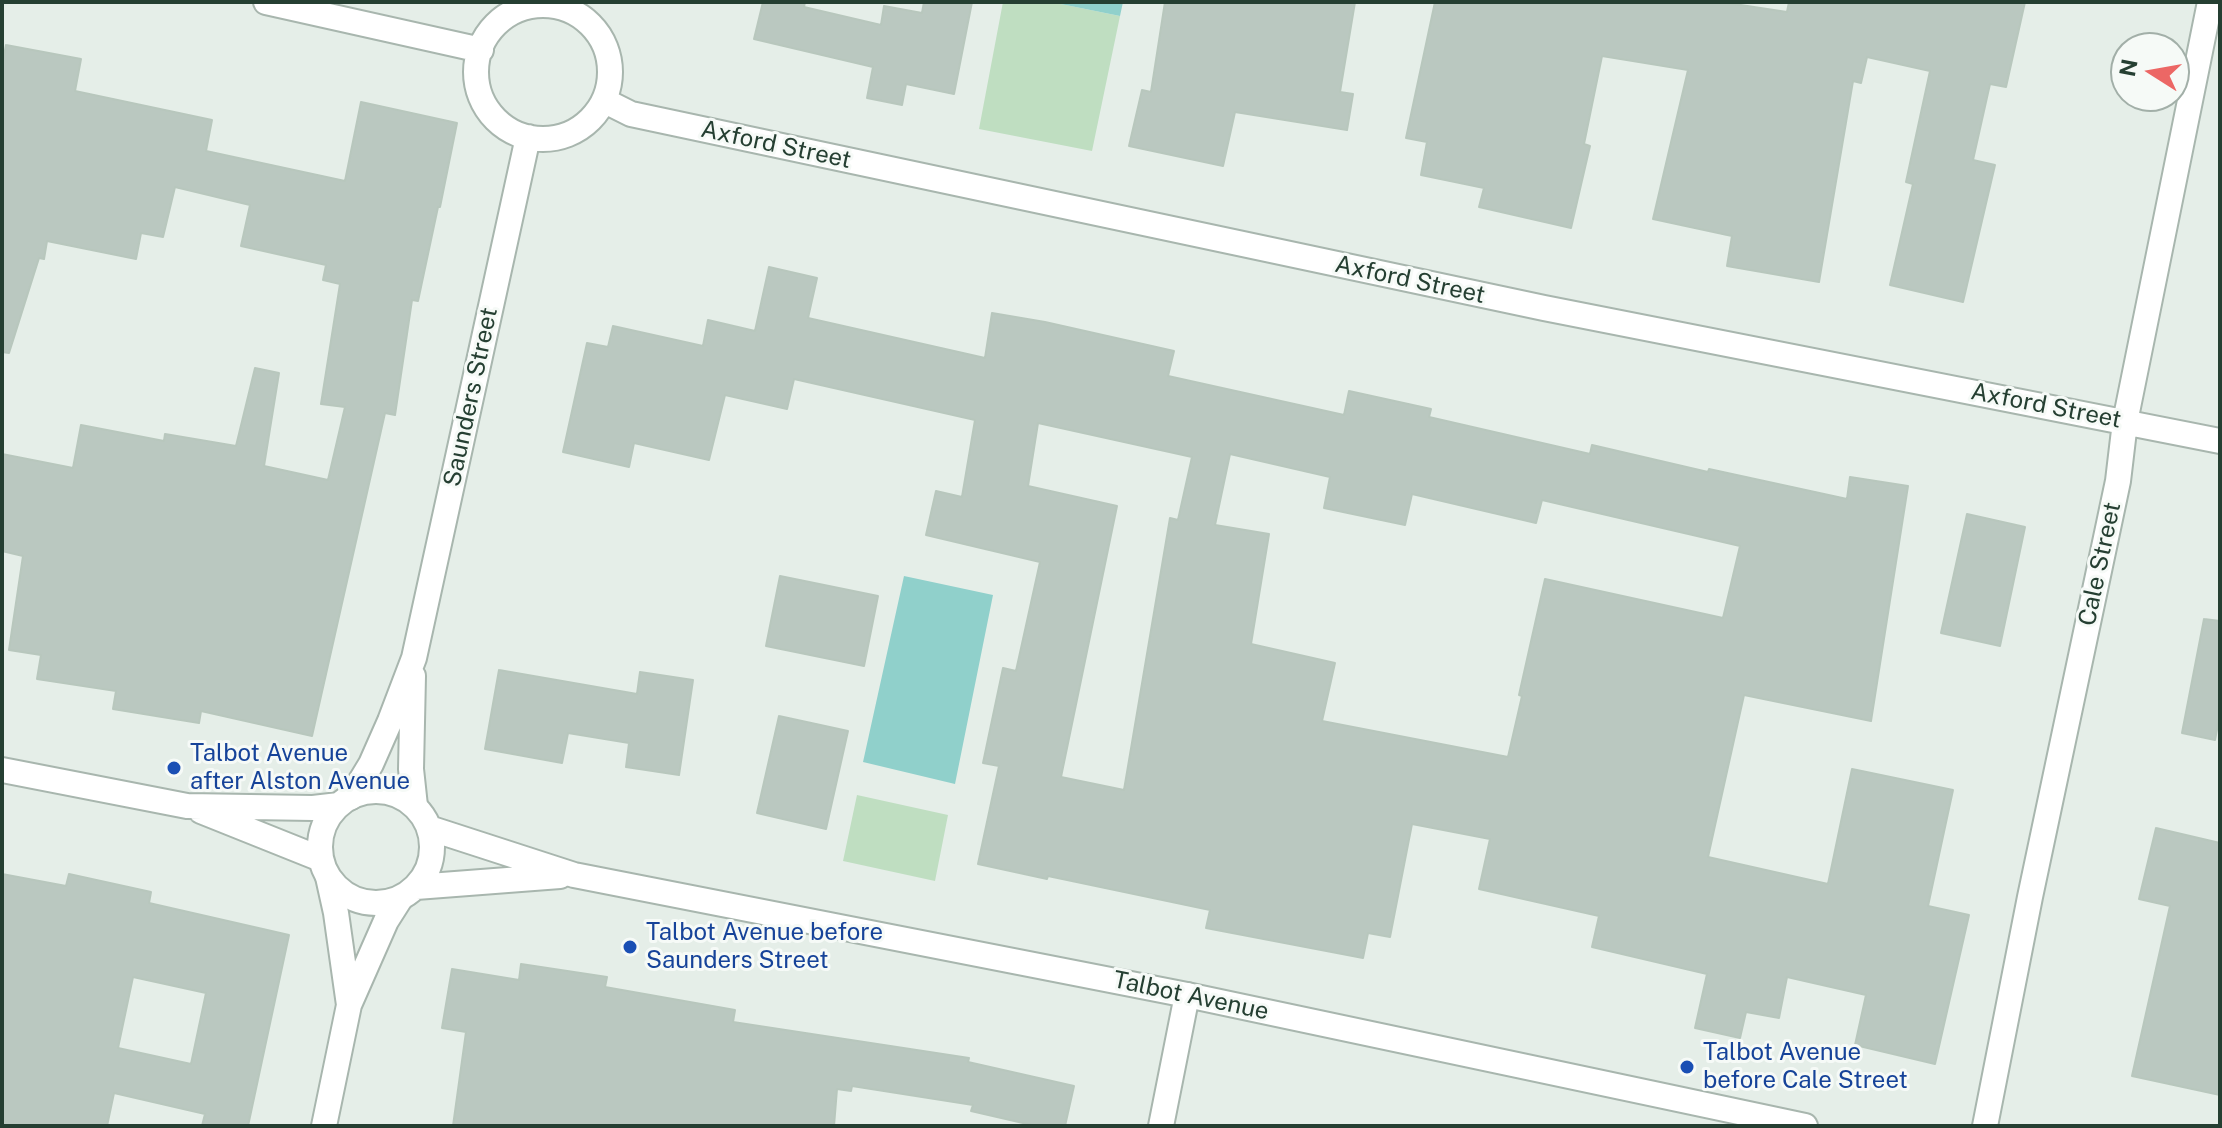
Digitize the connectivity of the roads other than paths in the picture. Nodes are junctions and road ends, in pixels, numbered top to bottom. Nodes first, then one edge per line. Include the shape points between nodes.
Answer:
1 (266, 2) edge
2 (2210, 2) edge
3 (546, 4) edge
4 (481, 50) junction
5 (605, 101) junction
6 (528, 137) junction
7 (2125, 422) junction
8 (2220, 441) edge
9 (414, 658) junction
10 (2, 770) edge
11 (345, 801) junction
12 (187, 806) junction
13 (415, 806) junction
14 (429, 828) junction
15 (324, 868) junction
16 (574, 875) junction
17 (408, 893) junction
18 (1187, 995) junction
19 (349, 1005) junction
20 (324, 1126) edge
21 (1161, 1126) edge
22 (1805, 1126) edge
23 (1985, 1126) edge

1 - 4 street
2 - 7 street, Cale Street
3 - 4 street via 518,10 498,23
3 - 5 street via 584,18 599,33 609,55
4 - 6 street via 478,88 487,109 498,122
5 - 6 street via 584,125 564,136
5 - 7 street, Axford Street via 631,114 1544,308
6 - 9 street, Saunders Street
7 - 8 street, Axford Street
7 - 23 street, Cale Street via 2118,481
9 - 11 street, Saunders Street via 379,745
9 - 13 street, Saunders Street
10 - 12 street
11 - 12 street via 313,808
11 - 13 street via 378,791
11 - 15 street via 323,830
12 - 15 street
13 - 14 street
14 - 16 street, Talbot Avenue
14 - 17 street via 432,857
15 - 17 street via 338,890 352,899 384,903
15 - 19 street
16 - 17 street, Talbot Avenue
16 - 18 street, Talbot Avenue
17 - 19 street via 386,921
18 - 21 street
18 - 22 street, Talbot Avenue
19 - 20 street

